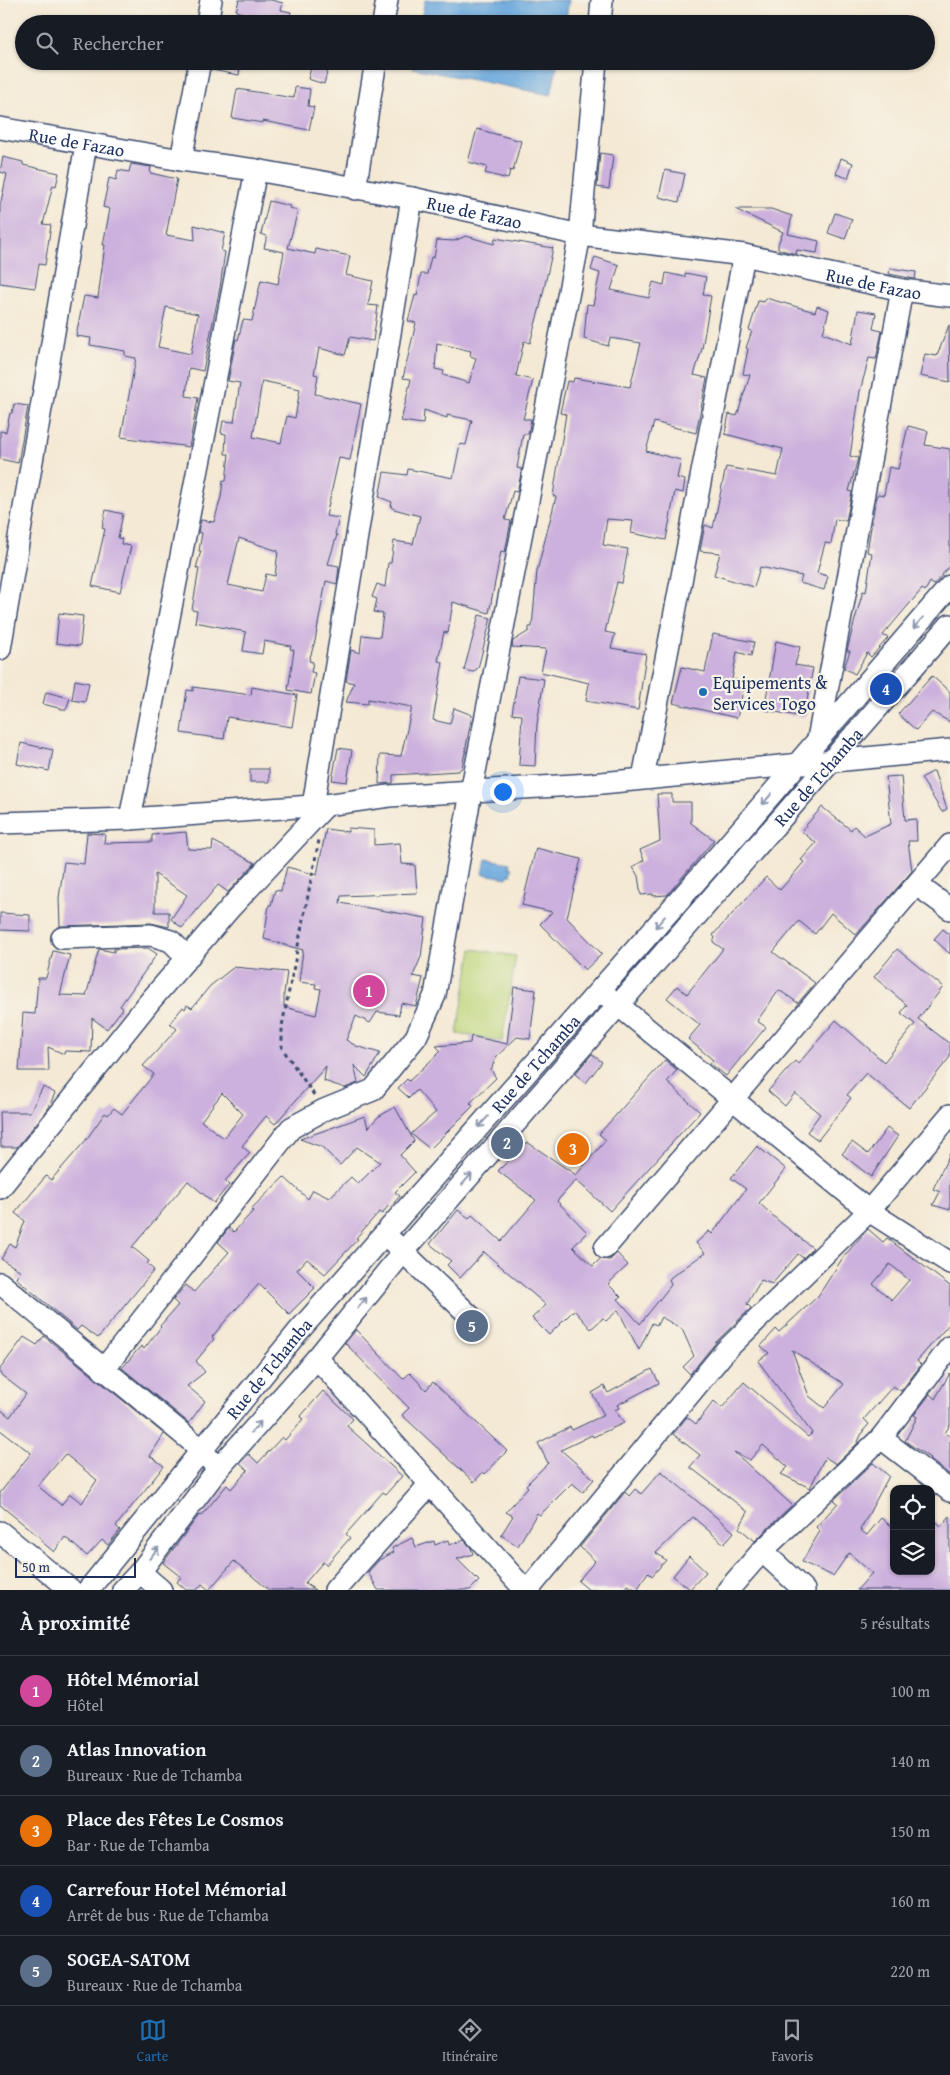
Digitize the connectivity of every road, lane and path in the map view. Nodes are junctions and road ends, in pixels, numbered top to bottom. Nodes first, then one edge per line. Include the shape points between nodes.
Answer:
1 (211, 0) edge
2 (387, 0) edge
3 (602, 0) edge
4 (208, 15) edge
5 (384, 15) edge
6 (601, 15) edge
7 (198, 70) edge
8 (375, 70) edge
9 (595, 70) edge
10 (0, 128) edge
11 (86, 144) junction
12 (181, 160) junction
13 (256, 170) junction
14 (355, 189) junction
15 (412, 198) junction
16 (580, 235) junction
17 (744, 254) junction
18 (902, 290) junction
19 (950, 296) edge
20 (950, 586) edge
21 (950, 625) edge
22 (0, 649) edge
23 (817, 740) junction
24 (950, 750) edge
25 (830, 762) junction
26 (796, 764) junction
27 (643, 778) junction
28 (471, 792) junction
29 (319, 805) junction
30 (130, 819) junction
31 (0, 823) edge
32 (320, 834) dead end
33 (950, 845) edge
34 (917, 884) junction
35 (950, 909) edge
36 (62, 938) dead end
37 (188, 958) junction
38 (600, 990) junction
39 (618, 1006) junction
40 (732, 1100) junction
41 (324, 1110) junction
42 (950, 1115) edge
43 (0, 1188) edge
44 (869, 1211) junction
45 (384, 1233) junction
46 (605, 1248) dead end
47 (403, 1252) junction
48 (950, 1263) edge
49 (0, 1283) edge
50 (470, 1316) dead end
51 (950, 1347) edge
52 (317, 1358) junction
53 (103, 1370) junction
54 (881, 1438) junction
55 (202, 1450) junction
56 (218, 1470) junction
57 (430, 1484) junction
58 (950, 1491) edge
59 (0, 1532) edge
60 (762, 1551) junction
61 (140, 1572) junction
62 (71, 1590) edge
63 (88, 1590) edge
64 (123, 1590) edge
65 (161, 1590) edge
66 (335, 1590) edge
67 (526, 1590) edge
68 (728, 1590) edge
69 (804, 1590) edge

1 - 4 street
2 - 5 street
3 - 6 street
7 - 12 street
8 - 14 street
9 - 16 street
10 - 11 street, Rue de Fazao
11 - 12 street, Rue de Fazao
11 - 22 street
12 - 13 street, Rue de Fazao
13 - 14 street, Rue de Fazao
13 - 30 street
14 - 15 street, Rue de Fazao
15 - 16 street, Rue de Fazao
15 - 29 street
16 - 17 street, Rue de Fazao
16 - 28 street
17 - 18 street, Rue de Fazao
17 - 27 street
18 - 19 street, Rue de Fazao
18 - 23 street
20 -> 23 street, Rue de Tchamba
21 - 25 street, Rue de Tchamba
23 - 26 street, Rue de Tchamba
24 - 25 street
25 - 26 street
25 - 39 street, Rue de Tchamba
26 - 27 street
26 -> 38 street, Rue de Tchamba
27 - 28 street
28 - 29 street via 389,796
28 - 41 street via 435,995 426,1016 416,1036 373,1090
29 - 30 street
29 - 37 street
30 - 31 street
32 - 41 path via 282,1026 282,1048
33 - 34 street
34 - 35 street
34 - 40 street
36 - 37 street via 151,935 171,941
37 - 43 street
38 - 39 street
38 -> 45 street, Rue de Tchamba
39 - 40 street
47 -> 39 street, Rue de Tchamba
40 - 44 street
40 - 46 street
41 - 53 street via 291,1128
42 - 44 street
44 - 48 street
44 - 67 street via 726,1350
45 - 47 street
45 - 55 street, Rue de Tchamba via 297,1332
47 - 50 street
52 -> 47 street, Rue de Tchamba
49 - 53 street
51 - 54 street
56 -> 52 street, Rue de Tchamba
52 - 57 street
53 - 55 street
54 - 58 street
54 - 60 street
55 - 56 street
55 - 63 street, Rue de Tchamba
61 -> 56 street, Rue de Tchamba
57 - 66 street
57 - 67 street
59 - 62 street
60 - 68 street
60 - 69 street
61 - 64 street, Rue de Tchamba
61 - 65 street

